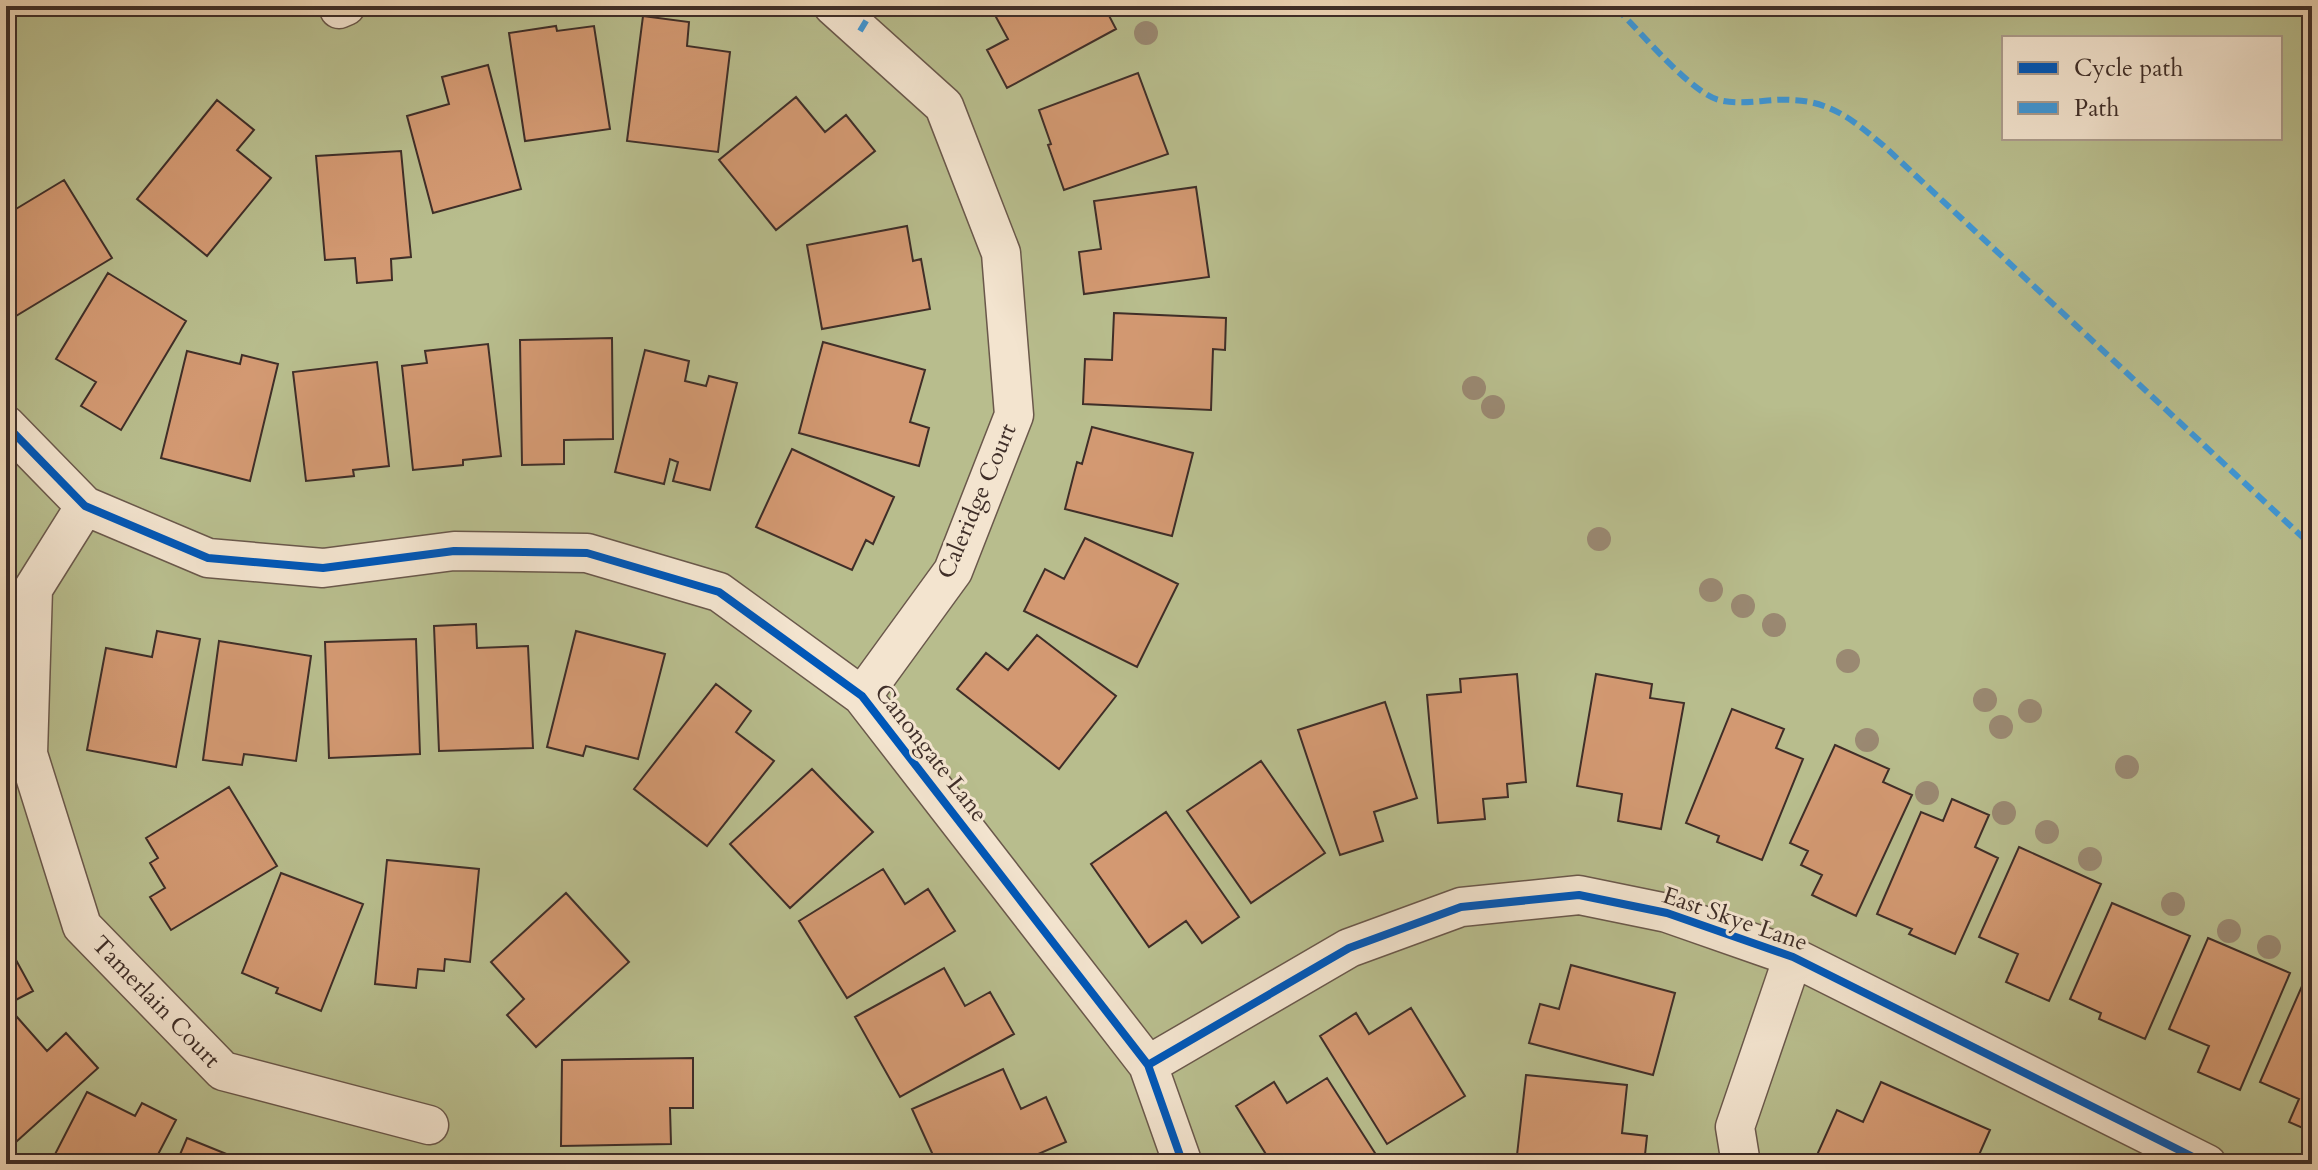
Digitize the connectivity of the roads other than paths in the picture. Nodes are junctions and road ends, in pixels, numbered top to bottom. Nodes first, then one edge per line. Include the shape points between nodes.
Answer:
1 (833, 6) edge
2 (6, 425) edge
3 (85, 506) junction
4 (862, 696) junction
5 (1793, 957) junction
6 (1148, 1065) junction
7 (429, 1125) dead end
8 (1183, 1164) edge
9 (1741, 1164) edge
10 (2207, 1164) edge

1 - 4 street, Caleridge Court via 944,106 1001,253 1014,415 953,571
2 - 3 street
3 - 4 street, Canongate Lane via 208,558 323,568 454,551 587,553 719,592
3 - 7 street, Tamerlain Court via 33,589 28,754 82,926 223,1071
4 - 6 street, Canongate Lane
5 - 6 street, East Skye Lane via 1667,913 1579,895 1461,907 1349,948
5 - 9 street via 1735,1127
5 - 10 street, East Skye Lane
6 - 8 street, Canongate Lane

